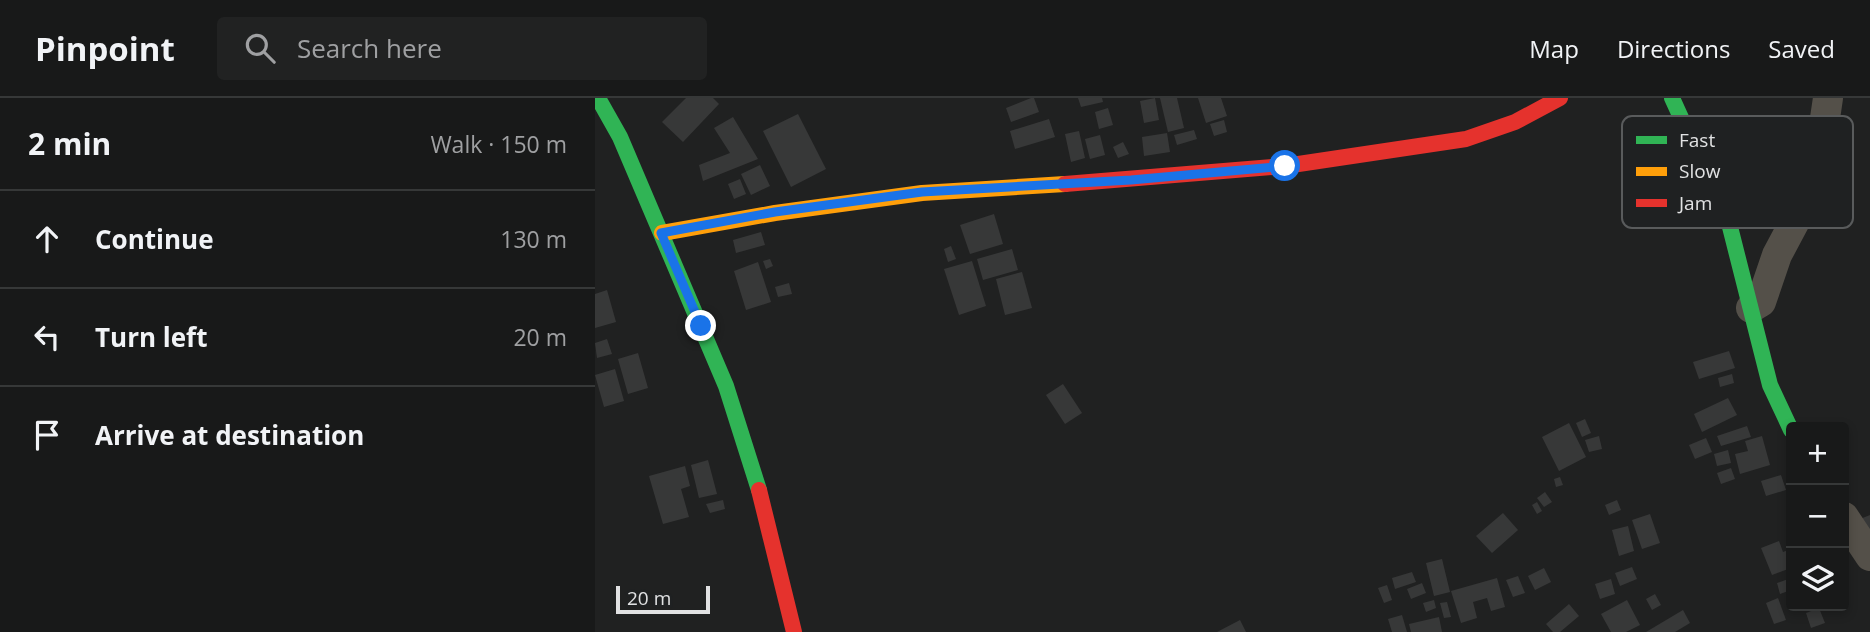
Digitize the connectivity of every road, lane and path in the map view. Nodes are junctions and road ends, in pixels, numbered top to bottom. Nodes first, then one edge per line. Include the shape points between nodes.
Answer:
1 (598, 98) edge
2 (1560, 98) edge
3 (1672, 98) edge
4 (1828, 98) edge
5 (1680, 116) edge
6 (1825, 116) edge
7 (1730, 228) edge
8 (1791, 228) edge
9 (661, 233) junction
10 (1751, 308) junction
11 (1787, 422) edge
12 (1849, 524) edge
13 (1870, 556) edge
14 (794, 632) edge

1 - 9 street
2 - 9 street via 1491,133 1453,141 1285,166 922,192
3 - 5 street
4 - 6 street
7 - 10 street
8 - 10 street via 1761,302
9 - 14 street via 730,399 756,478
10 - 11 street via 1770,385
12 - 13 street

